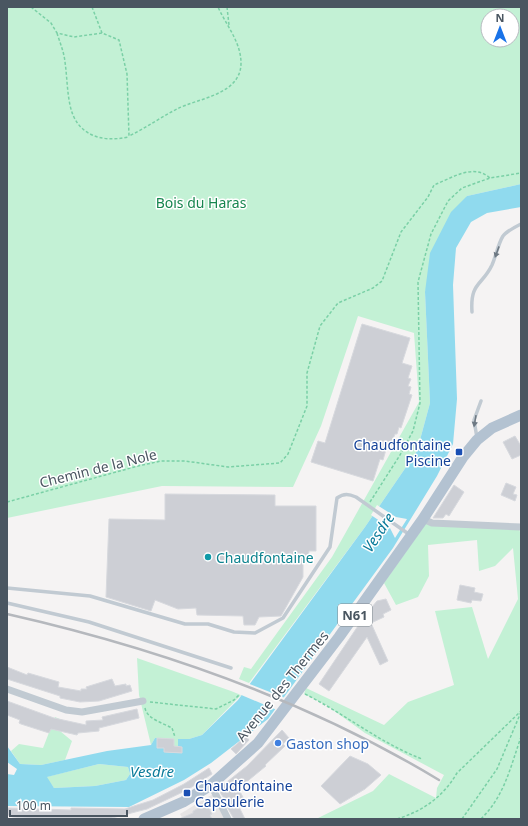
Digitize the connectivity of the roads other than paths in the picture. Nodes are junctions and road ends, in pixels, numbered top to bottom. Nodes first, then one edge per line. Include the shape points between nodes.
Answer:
1 (521, 224) edge
2 (472, 312) dead end
3 (481, 401) dead end
4 (521, 415) edge
5 (477, 440) junction
6 (423, 519) junction
7 (521, 527) edge
8 (411, 536) junction
9 (7, 588) edge
10 (7, 603) edge
11 (231, 668) dead end
12 (7, 689) edge
13 (143, 702) road end
14 (211, 785) junction
15 (144, 819) edge
16 (228, 819) edge

1 -> 2 lane via 502,237 490,268 473,292
3 -> 5 lane via 474,420
4 - 5 main road, Avenue des Thermes / N61 via 492,428
5 - 6 main road, Avenue des Thermes / N61
6 - 7 street via 432,523
6 - 8 main road, Avenue des Thermes / N61
8 - 9 lane via 347,494 336,498 330,547 283,618 255,632 234,632 208,624 185,624 90,596
8 - 14 main road, Avenue des Thermes / N61 via 339,637 258,743
10 - 11 lane via 89,622
12 - 13 street via 66,710 82,712
14 - 15 main road, Avenue des Thermes / N61 via 183,802
14 - 16 street

